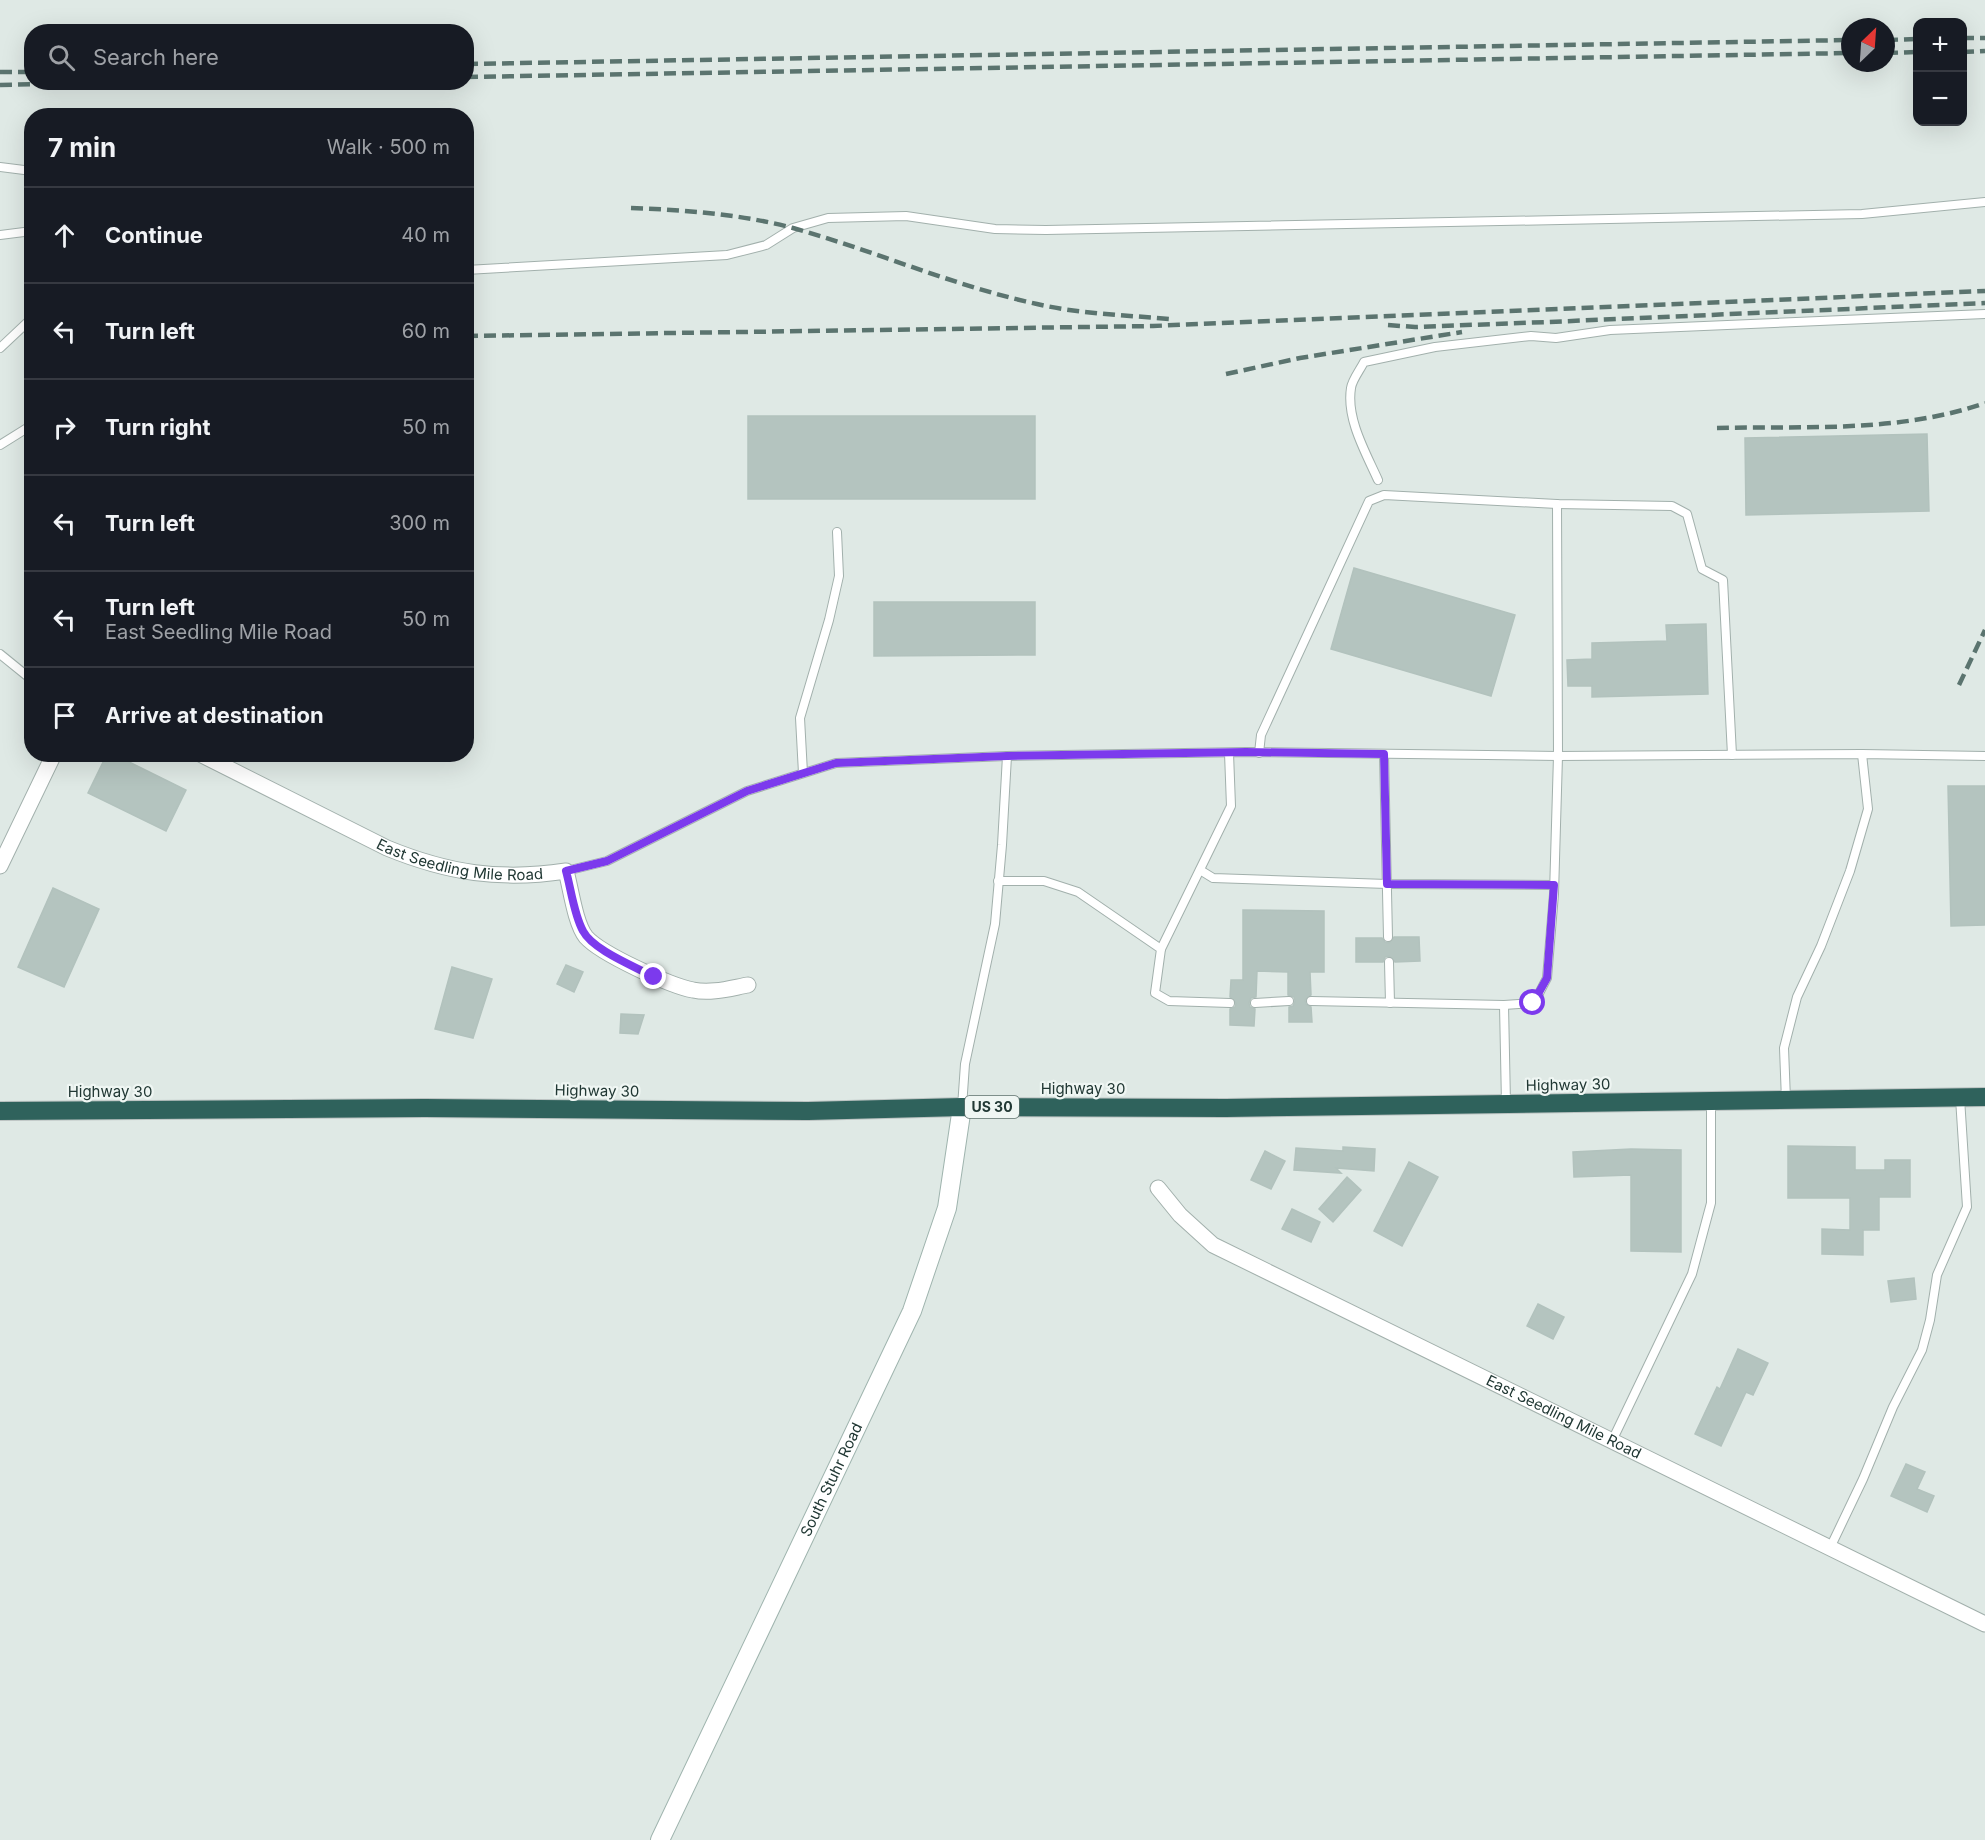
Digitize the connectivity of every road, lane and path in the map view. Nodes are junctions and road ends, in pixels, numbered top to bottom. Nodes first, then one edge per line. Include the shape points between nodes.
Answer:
1 (0, 167) edge
2 (24, 170) edge
3 (1985, 202) edge
4 (24, 232) edge
5 (0, 235) edge
6 (474, 270) edge
7 (1985, 314) edge
8 (24, 326) edge
9 (0, 348) edge
10 (24, 430) edge
11 (0, 445) edge
12 (1378, 480) dead end
13 (1557, 504) junction
14 (837, 532) dead end
15 (0, 654) edge
16 (24, 674) edge
17 (1229, 753) junction
18 (1259, 753) junction
19 (1384, 754) junction
20 (1862, 754) junction
21 (1732, 755) junction
22 (1007, 756) junction
23 (1558, 756) junction
24 (1985, 756) edge
25 (50, 762) edge
26 (216, 762) edge
27 (803, 773) junction
28 (0, 866) edge
29 (1200, 870) junction
30 (566, 871) junction
31 (999, 881) junction
32 (1387, 884) junction
33 (1554, 885) junction
34 (1388, 938) dead end
35 (1161, 949) junction
36 (1389, 962) dead end
37 (748, 985) dead end
38 (1288, 1001) dead end
39 (1311, 1001) dead end
40 (1230, 1003) dead end
41 (1255, 1003) dead end
42 (1390, 1003) junction
43 (1503, 1005) junction
44 (1959, 1097) junction
45 (1985, 1097) edge
46 (1786, 1100) junction
47 (1711, 1101) junction
48 (1506, 1104) junction
49 (962, 1107) junction
50 (0, 1111) edge
51 (1158, 1188) dead end
52 (1612, 1441) junction
53 (1830, 1548) junction
54 (1985, 1624) edge
55 (660, 1840) edge

1 - 2 lane
3 - 6 lane via 1862,214 1046,230 995,229 906,216 828,218 793,228 766,245 727,255
4 - 5 lane
7 - 12 lane via 1610,330 1435,347 1384,356 1364,362 1351,387 1358,434
8 - 9 lane
10 - 11 lane
13 - 18 lane via 1384,495 1369,501 1260,735
13 - 21 lane via 1672,506 1687,514 1702,569 1723,580
13 - 23 lane
14 - 27 lane via 839,576 800,718
15 - 16 lane
17 - 18 lane
17 - 22 lane
17 - 29 lane via 1231,806
18 - 19 lane
19 - 23 lane
19 - 32 lane
20 - 21 lane
20 - 24 lane
20 - 46 lane via 1868,809 1846,882 1797,997 1784,1048
21 - 23 lane
22 - 27 lane via 836,763
22 - 31 lane
23 - 33 lane
25 - 28 street
26 - 30 street, East Seedling Mile Road via 417,860 504,876
27 - 30 lane via 747,791 607,861
29 - 32 lane via 1213,878
29 - 35 lane
30 - 37 street, East Seedling Mile Road via 581,929 597,946 654,977 694,991
31 - 35 lane via 1044,881 1078,892
31 - 49 lane via 981,995 965,1064
32 - 33 lane
32 - 34 lane
33 - 43 lane via 1547,978 1533,1003
35 - 40 lane via 1155,993 1168,1001
36 - 42 lane
38 - 41 lane
39 - 42 lane
42 - 43 lane
43 - 48 lane
44 - 45 highway, Highway 30 / US 30
44 - 46 highway, Highway 30 / US 30
44 - 53 lane via 1967,1207 1937,1275 1922,1350
46 - 47 highway, Highway 30 / US 30
47 - 48 highway, Highway 30 / US 30
47 - 52 lane via 1711,1203 1692,1274
48 - 49 highway, Highway 30 / US 30
49 - 50 highway, Highway 30 / US 30 via 808,1111
49 - 55 main road, South Stuhr Road via 947,1208 912,1311
51 - 52 street, East Seedling Mile Road via 1213,1245
52 - 53 street, East Seedling Mile Road
53 - 54 street, East Seedling Mile Road

